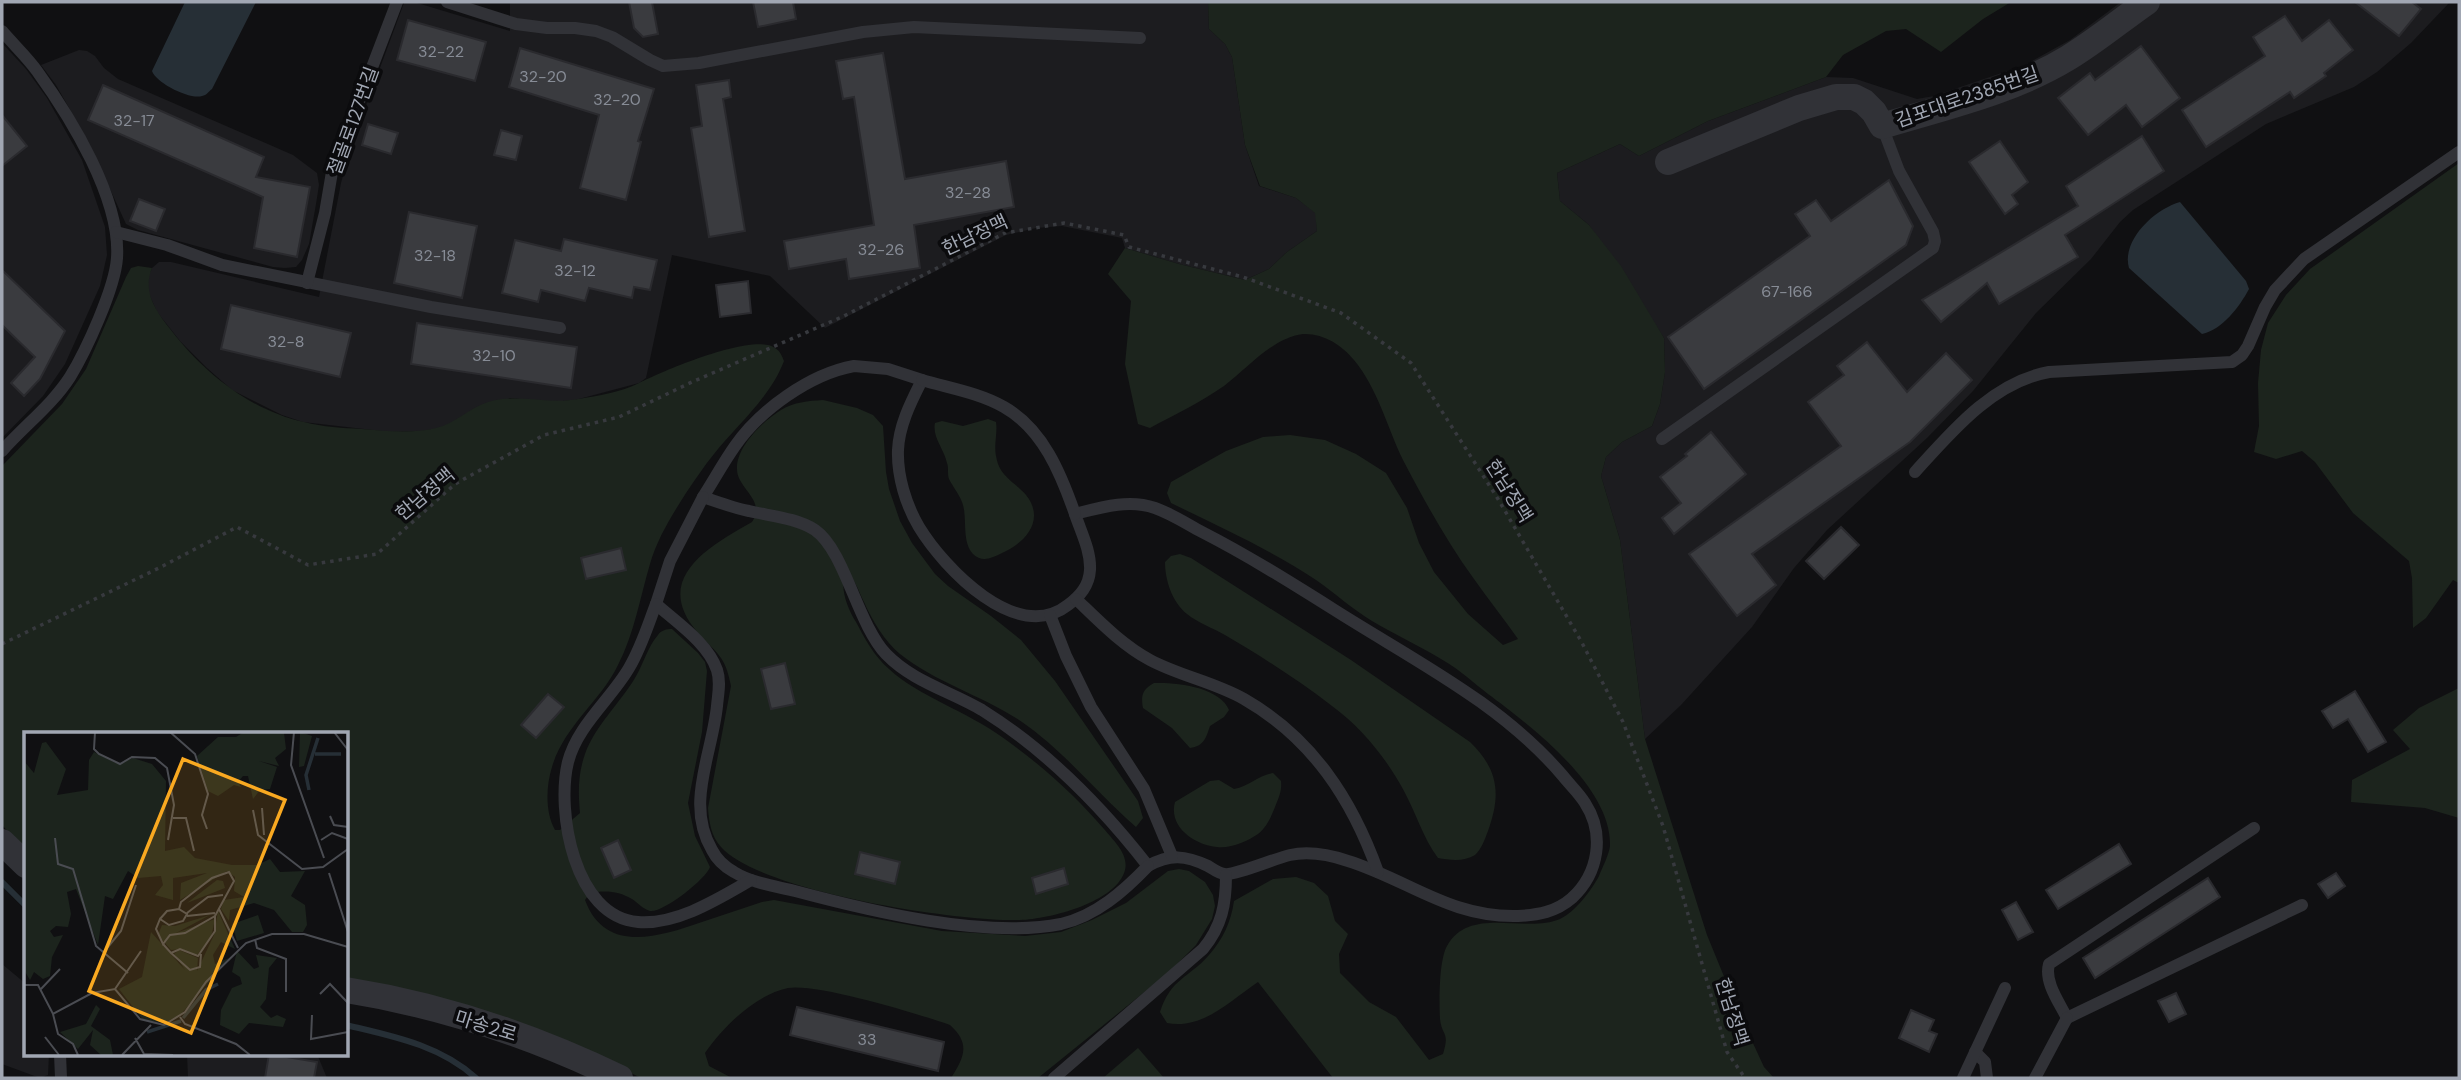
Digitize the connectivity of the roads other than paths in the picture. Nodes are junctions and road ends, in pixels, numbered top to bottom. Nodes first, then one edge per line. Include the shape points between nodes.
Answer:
1 (397, 2) edge
2 (447, 2) edge
3 (2147, 2) edge
4 (2, 31) edge
5 (1140, 38) dead end
6 (1882, 127) junction
7 (2459, 152) edge
8 (1668, 162) dead end
9 (116, 232) junction
10 (307, 283) junction
11 (559, 328) dead end
12 (922, 380) junction
13 (1662, 439) dead end
14 (2, 451) edge
15 (1915, 472) dead end
16 (703, 497) junction
17 (1075, 514) junction
18 (1076, 599) junction
19 (656, 604) junction
20 (1049, 615) junction
21 (2254, 828) dead end
22 (2, 842) edge
23 (1172, 856) junction
24 (24, 863) edge
25 (1148, 866) junction
26 (1378, 872) junction
27 (1226, 875) junction
28 (751, 880) junction
29 (2302, 905) dead end
30 (2005, 988) dead end
31 (348, 990) edge
32 (2067, 1018) junction
33 (1975, 1052) junction
34 (60, 1056) edge
35 (61, 1078) edge
36 (620, 1078) edge
37 (1054, 1078) edge
38 (1963, 1078) edge
39 (1987, 1078) edge
40 (2035, 1078) edge

1 - 10 lane, 절골로127번길 via 332,172
2 - 5 lane via 516,23 596,31 663,66 914,27
3 - 6 street, 김포대로2385번길 via 2043,71 1965,102
4 - 9 lane via 36,69 67,117 97,172
6 - 8 street, 김포대로2385번길 via 1864,103 1854,97 1836,97
6 - 13 lane via 1899,171 1933,232 1933,248
7 - 15 lane via 2304,259 2275,290 2248,346 2232,362 2059,372 2022,379 1995,394
9 - 10 lane via 222,265
9 - 14 lane via 117,261 84,351 62,387
10 - 11 lane
12 - 16 lane via 888,369 854,366 817,379 749,429
12 - 17 lane via 981,397 1019,417 1036,434 1062,477
12 - 20 lane via 899,435 898,453 901,480 918,525 946,564 981,593 1019,614
16 - 19 lane via 670,561
16 - 25 lane via 816,530 885,653 919,679 980,709 1032,746 1126,838
17 - 18 lane via 1090,569 1087,585
17 - 26 lane via 1120,504 1155,508 1262,564 1510,723 1585,802 1596,831 1595,865 1586,883 1561,906 1535,915 1468,912
18 - 20 lane
18 - 26 lane via 1141,655 1241,698 1295,735 1352,810
19 - 28 lane via 703,648 717,670 716,720 698,807 712,850 722,863
19 - 28 lane via 631,666 577,741 569,760 564,791 570,842 587,886 600,903 627,920 658,921 680,915
20 - 23 lane via 1091,707 1143,789
21 - 32 lane via 2049,964 2046,973
22 - 24 street
23 - 25 lane
23 - 27 lane via 1193,859
25 - 28 lane via 1098,908 1064,923 1039,927 931,921
26 - 27 lane via 1347,860 1307,853
27 - 37 lane via 1226,899 1215,935
29 - 32 lane
30 - 33 lane
31 - 36 street, 마송2로 via 513,1033
32 - 40 lane
33 - 38 lane
33 - 39 lane via 1985,1062
34 - 35 lane

